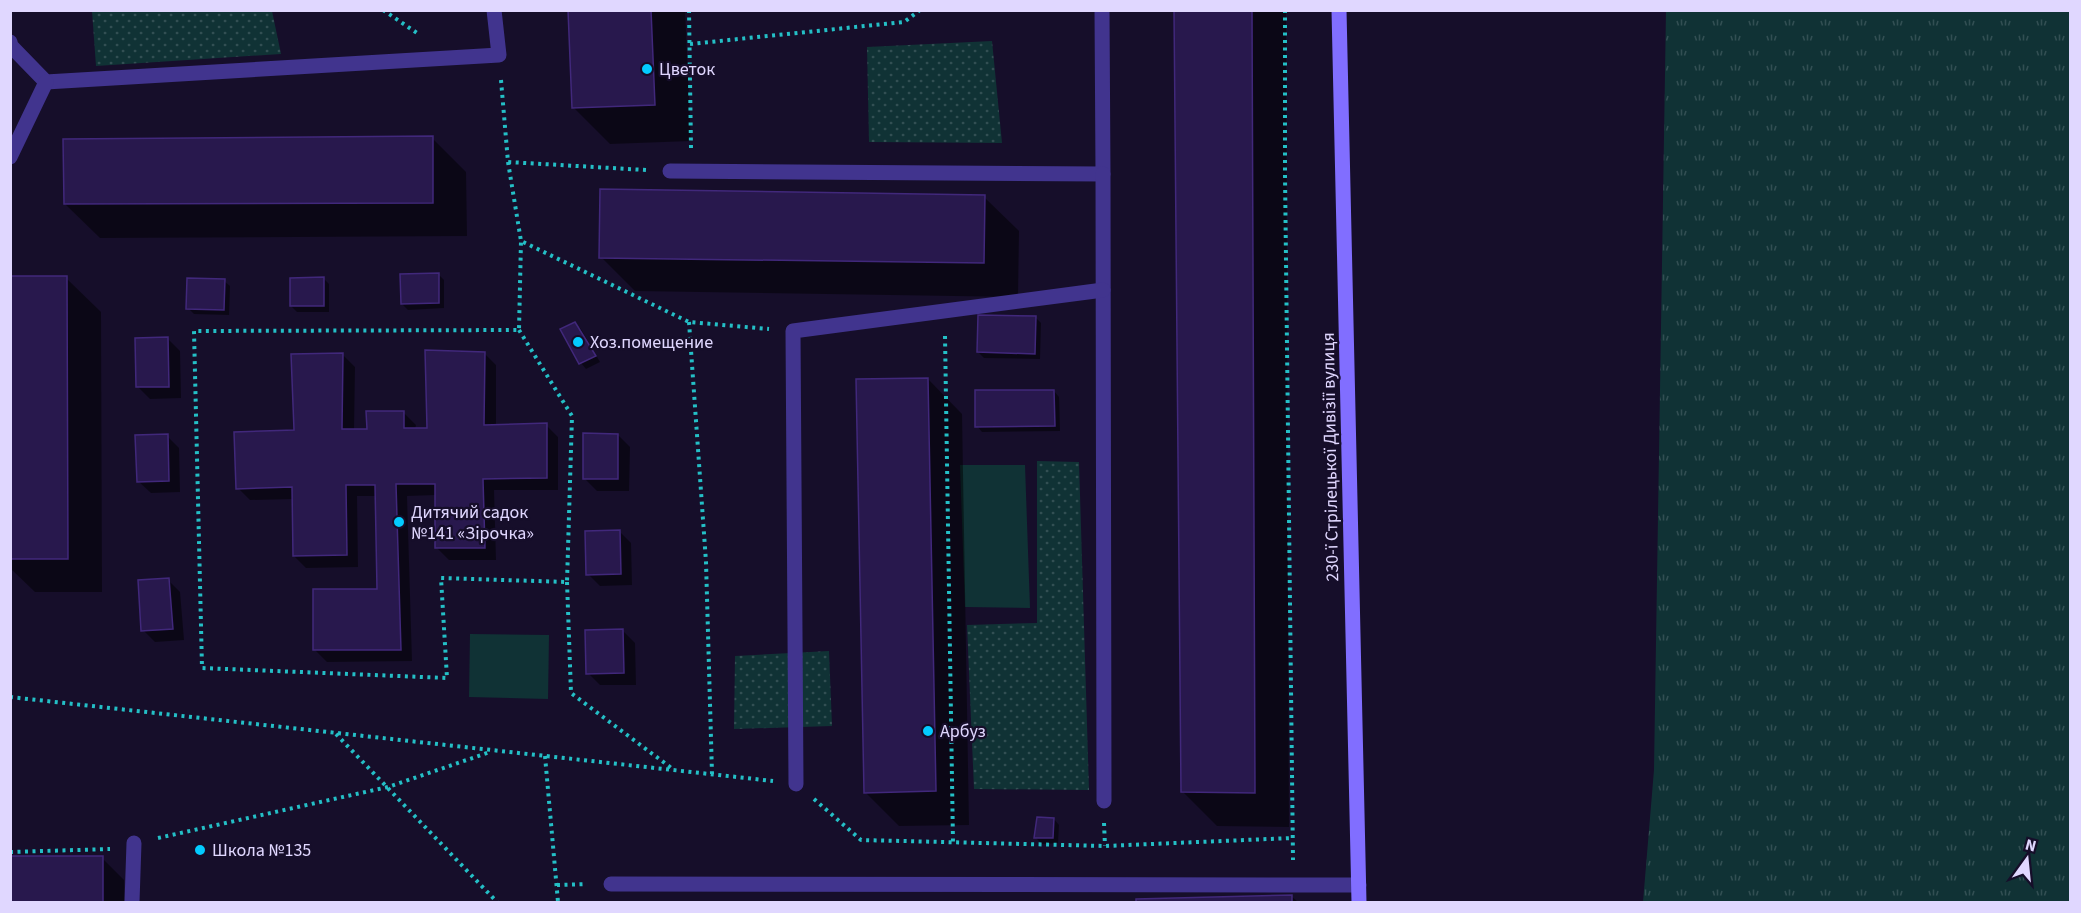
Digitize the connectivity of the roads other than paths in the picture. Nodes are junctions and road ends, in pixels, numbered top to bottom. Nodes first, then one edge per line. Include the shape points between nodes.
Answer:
1 (494, 10) edge
2 (1102, 10) edge
3 (1339, 10) edge
4 (10, 42) edge
5 (46, 82) junction
6 (10, 158) edge
7 (670, 171) road end
8 (1103, 174) junction
9 (1103, 290) junction
10 (796, 784) road end
11 (1104, 801) dead end
12 (134, 843) road end
13 (611, 884) road end
14 (1359, 885) junction
15 (132, 903) edge
16 (1359, 903) edge

1 - 5 lane via 498,55
2 - 8 lane
3 - 14 street, 230-ї Стрілецької Дивізії вулиця
4 - 5 lane
5 - 6 lane
7 - 8 lane
8 - 9 lane
9 - 10 lane via 793,331
9 - 11 lane
12 - 15 lane
13 - 14 lane
14 - 16 street, 230-ї Стрілецької Дивізії вулиця

